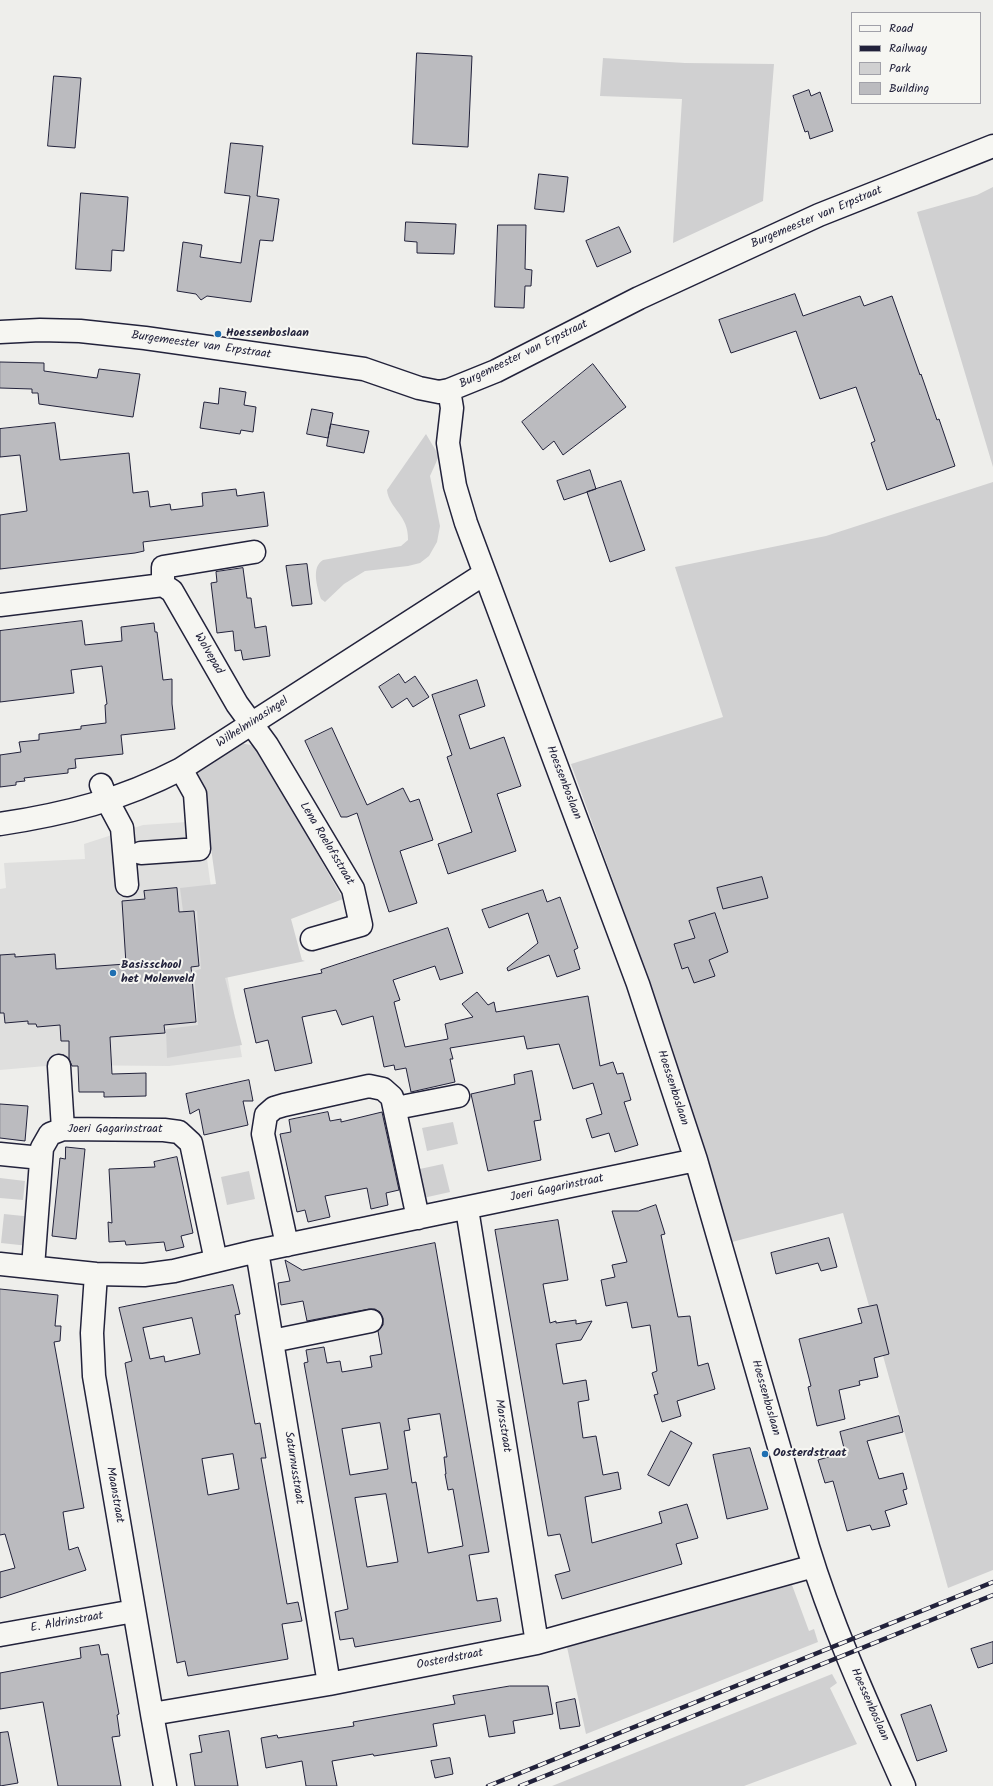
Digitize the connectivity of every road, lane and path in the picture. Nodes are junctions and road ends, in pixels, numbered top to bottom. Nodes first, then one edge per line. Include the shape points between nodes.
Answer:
1 (993, 146) edge
2 (0, 332) edge
3 (449, 390) junction
4 (254, 552) dead end
5 (484, 574) junction
6 (164, 585) junction
7 (0, 605) edge
8 (252, 724) junction
9 (181, 769) junction
10 (104, 793) junction
11 (0, 824) edge
12 (141, 853) dead end
13 (127, 885) dead end
14 (312, 939) dead end
15 (59, 1066) dead end
16 (458, 1096) dead end
17 (396, 1108) junction
18 (63, 1129) junction
19 (0, 1154) edge
20 (42, 1158) junction
21 (696, 1160) junction
22 (467, 1208) junction
23 (418, 1218) junction
24 (287, 1245) junction
25 (257, 1252) junction
26 (216, 1261) junction
27 (0, 1264) edge
28 (33, 1267) junction
29 (96, 1274) junction
30 (371, 1321) dead end
31 (272, 1341) junction
32 (814, 1566) junction
33 (134, 1612) junction
34 (0, 1635) edge
35 (537, 1642) junction
36 (329, 1684) junction
37 (152, 1714) junction
38 (165, 1786) edge
39 (904, 1786) edge

1 - 3 street, Burgemeester van Erpstraat via 819,215 639,298 496,371
2 - 3 street, Burgemeester van Erpstraat via 80,331 145,338 364,368 419,388 440,392
3 - 5 street, Hoessenboslaan via 452,408 448,443 454,486
4 - 6 street via 163,567
5 - 8 street, Wilhelminasingel
5 - 21 street, Hoessenboslaan via 638,984
6 - 7 street
6 - 8 street, Wolvepad via 172,591 237,704
8 - 9 street, Wilhelminasingel
8 - 14 street, Lena Roelofsstraat via 353,889 361,925
9 - 10 street, Wilhelminasingel via 152,784
9 - 12 street via 195,794 199,849
10 - 11 street, Wilhelminasingel via 70,811
10 - 13 street via 122,828
15 - 18 street
16 - 17 street
17 - 23 street
17 - 24 street via 392,1097 383,1089 369,1086 284,1105 274,1108 266,1116 263,1134
18 - 20 street, Joeri Gagarinstraat via 50,1134 42,1148
18 - 26 street, Joeri Gagarinstraat via 164,1130 178,1132 191,1143
19 - 20 street
20 - 28 street, Joeri Gagarinstraat
21 - 22 street, Joeri Gagarinstraat
21 - 32 street, Hoessenboslaan
22 - 23 street, Joeri Gagarinstraat
22 - 35 street, Marsstraat
23 - 24 street, Joeri Gagarinstraat
24 - 25 street, Joeri Gagarinstraat
25 - 26 street, Joeri Gagarinstraat
25 - 31 street, Saturnusstraat
26 - 29 street, Joeri Gagarinstraat via 144,1275
27 - 28 street, Joeri Gagarinstraat
28 - 29 street, Joeri Gagarinstraat
29 - 33 street, Maanstraat via 92,1333 94,1376
30 - 31 street
31 - 36 street, Saturnusstraat
32 - 35 street, Oosterdstraat
32 - 39 street, Hoessenboslaan via 855,1674
33 - 34 street, E. Aldrinstraat
33 - 37 street, Maanstraat
35 - 36 street, Oosterdstraat
36 - 37 street, Oosterdstraat
37 - 38 street

